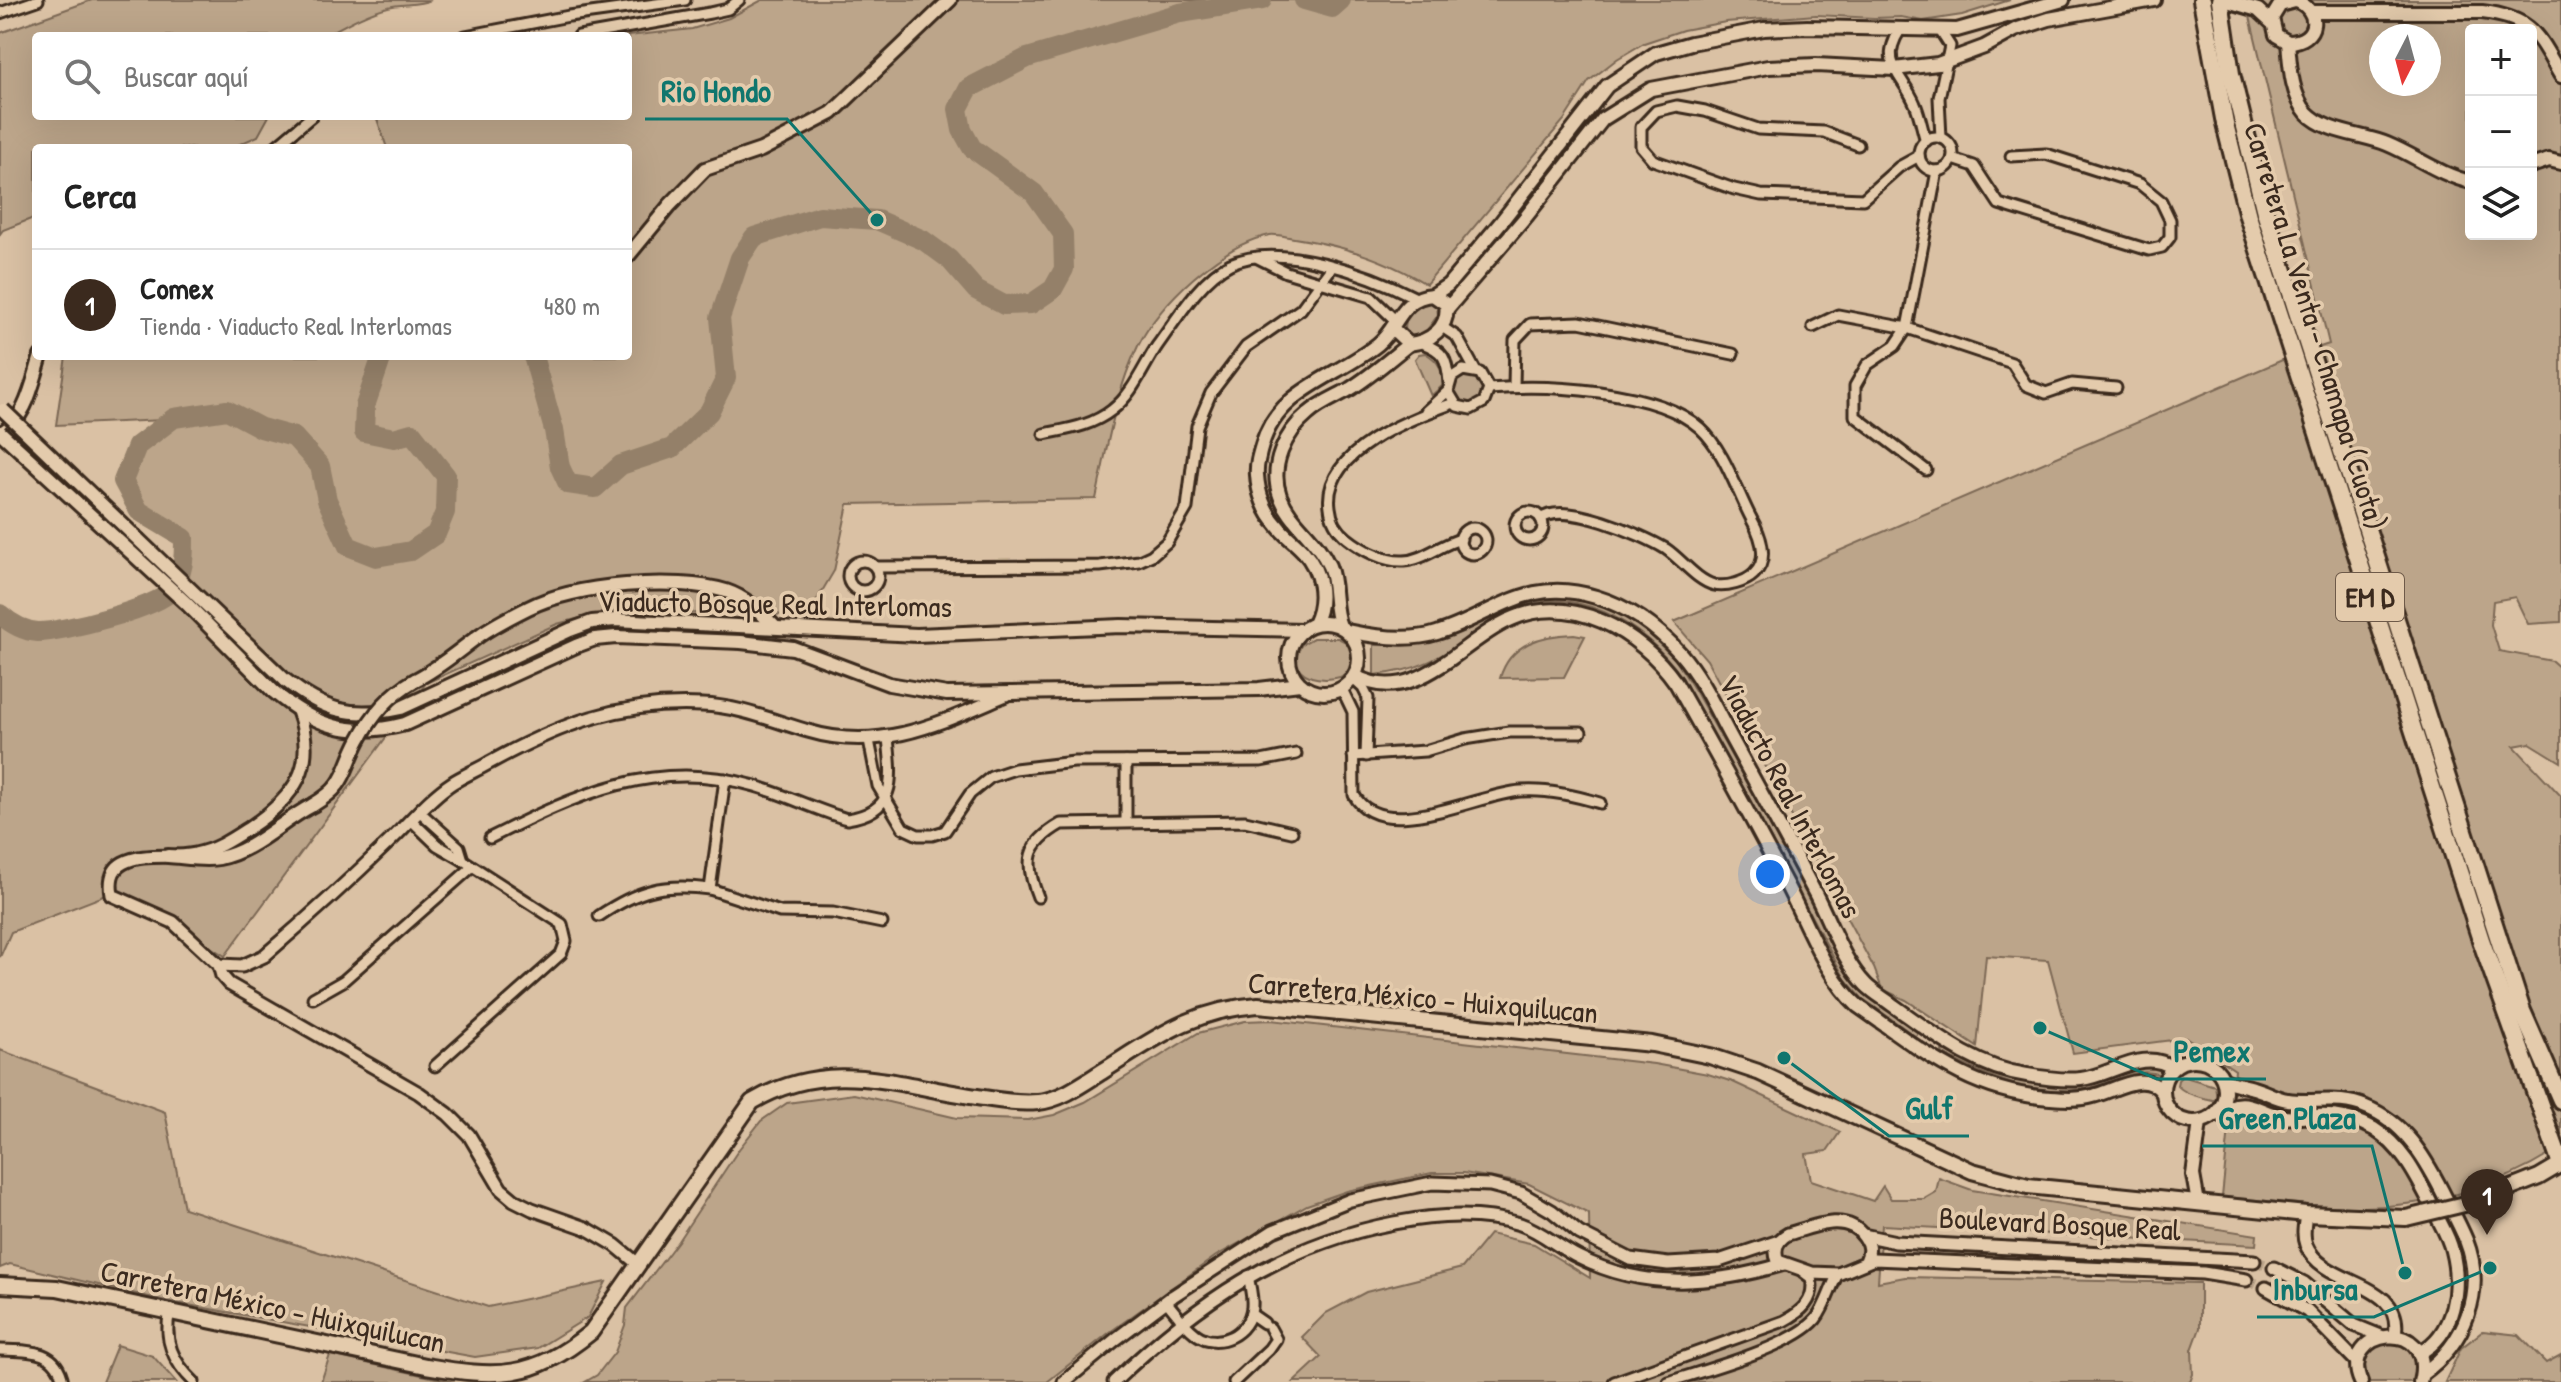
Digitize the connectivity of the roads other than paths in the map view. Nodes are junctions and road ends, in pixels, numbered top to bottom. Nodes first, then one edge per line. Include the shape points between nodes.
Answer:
1 (38, 0) edge
2 (685, 0) edge
3 (721, 0) edge
4 (739, 0) edge
5 (950, 0) edge
6 (2063, 0) edge
7 (2154, 0) edge
8 (2202, 0) edge
9 (2222, 0) edge
10 (2294, 0) edge
11 (728, 9) junction
12 (2311, 12) junction
13 (0, 13) edge
14 (2271, 22) junction
15 (1900, 30) junction
16 (486, 32) edge
17 (601, 32) edge
18 (1941, 32) junction
19 (2288, 42) junction
20 (1947, 58) junction
21 (1894, 69) junction
22 (2561, 76) edge
23 (307, 120) edge
24 (1941, 138) junction
25 (1926, 141) junction
26 (279, 144) edge
27 (1858, 145) dead end
28 (1919, 156) junction
29 (2011, 156) dead end
30 (1953, 159) junction
31 (2561, 163) edge
32 (2537, 164) edge
33 (1937, 171) junction
34 (2465, 181) edge
35 (632, 251) edge
36 (1255, 257) junction
37 (1332, 267) junction
38 (1321, 282) junction
39 (1433, 295) junction
40 (1416, 298) junction
41 (1447, 309) junction
42 (1395, 325) junction
43 (1442, 327) junction
44 (1813, 327) dead end
45 (1907, 328) junction
46 (1416, 344) junction
47 (1733, 354) dead end
48 (40, 360) edge
49 (1475, 370) junction
50 (1514, 386) junction
51 (1449, 387) junction
52 (2116, 388) dead end
53 (1489, 389) junction
54 (1454, 403) junction
55 (2, 408) edge
56 (1420, 416) junction
57 (0, 433) edge
58 (1044, 434) dead end
59 (1926, 470) dead end
60 (1541, 519) dead end
61 (1461, 539) dead end
62 (876, 567) dead end
63 (775, 627) junction
64 (1309, 627) junction
65 (1343, 628) junction
66 (1354, 678) junction
67 (1300, 684) junction
68 (1342, 689) junction
69 (1006, 695) junction
70 (298, 711) junction
71 (1581, 732) dead end
72 (888, 738) junction
73 (869, 740) junction
74 (1296, 754) dead end
75 (1353, 756) junction
76 (1366, 756) junction
77 (1126, 762) junction
78 (725, 779) junction
79 (886, 799) junction
80 (1600, 803) dead end
81 (416, 816) junction
82 (1126, 821) junction
83 (1292, 832) dead end
84 (490, 838) dead end
85 (168, 856) junction
86 (472, 867) junction
87 (710, 889) junction
88 (1038, 897) dead end
89 (599, 916) dead end
90 (882, 923) dead end
91 (219, 965) junction
92 (313, 998) dead end
93 (435, 1066) dead end
94 (2173, 1068) junction
95 (2224, 1080) junction
96 (2162, 1092) junction
97 (2561, 1100) edge
98 (2216, 1115) junction
99 (2200, 1122) junction
100 (2561, 1164) edge
101 (2198, 1203) junction
102 (2306, 1214) junction
103 (1863, 1235) junction
104 (1779, 1241) junction
105 (2229, 1258) junction
106 (1866, 1261) junction
107 (2254, 1261) tunnel mouth
108 (638, 1264) junction
109 (1784, 1264) junction
110 (2274, 1268) tunnel mouth
111 (1800, 1270) junction
112 (1838, 1274) junction
113 (2225, 1275) junction
114 (1248, 1276) junction
115 (2246, 1280) tunnel mouth
116 (2304, 1283) junction
117 (0, 1285) edge
118 (2266, 1288) tunnel mouth
119 (2291, 1300) junction
120 (1166, 1301) junction
121 (170, 1311) junction
122 (1251, 1314) junction
123 (1183, 1321) junction
124 (2395, 1335) junction
125 (2381, 1336) junction
126 (0, 1350) edge
127 (2419, 1353) junction
128 (2358, 1376) edge
129 (2421, 1378) edge
130 (63, 1382) edge
131 (194, 1382) edge
132 (1064, 1382) edge
133 (1114, 1382) edge
134 (1234, 1382) edge
135 (1614, 1382) edge
136 (1668, 1382) edge

1 - 13 street
2 - 16 street
3 - 11 street
4 - 11 street
5 - 35 main road via 832,113 761,150 705,169
6 - 18 main road
7 - 20 main road via 2049,19
8 - 100 highway, Carretera La Venta - Chamapa (Cuota) / EM D via 2248,216 2481,940
9 - 14 main road via 2258,10
9 - 97 highway, Carretera La Venta - Chamapa (Cuota) / EM D via 2241,121 2296,312 2522,1011
10 - 12 main road
10 - 14 main road via 2277,7
11 - 17 street
12 - 19 main road via 2311,32
12 - 22 main road via 2506,15 2530,28
14 - 19 main road via 2276,35
15 - 18 main road
15 - 21 street via 1890,53
15 - 39 main road via 1764,29 1656,53 1607,86 1501,222 1448,285
18 - 20 street via 1950,46
19 - 34 main road via 2298,98 2308,114
20 - 21 main road via 1938,64
20 - 24 street via 1939,98
21 - 25 street via 1915,103
21 - 41 main road via 1768,67 1651,89 1603,119
23 - 26 street
24 - 25 street
24 - 30 street via 1953,150
25 - 28 street
27 - 28 street via 1824,132 1758,129 1677,106 1656,111 1641,127 1641,146 1653,160 1761,195 1863,199
28 - 33 street via 1928,170
29 - 30 street via 2046,154 2140,184 2161,201 2170,220 2170,237 2162,247 2149,250 1999,204 1974,166
30 - 33 street
31 - 32 main road
33 - 45 street
36 - 37 street via 1292,256
36 - 38 street
36 - 58 street via 1228,265 1195,294 1113,410 1085,426
37 - 38 street
37 - 40 street via 1381,280
38 - 42 street via 1371,297
38 - 62 street via 1301,309 1246,347 1211,393 1197,426 1187,508 1167,542 1152,555 1100,566
39 - 40 main road
39 - 41 main road
40 - 42 main road
41 - 43 main road
42 - 46 main road
42 - 64 main road via 1364,355 1285,404 1260,451 1256,471 1265,508 1317,575 1321,594
43 - 46 main road
43 - 49 street via 1457,337
44 - 45 street via 1838,315
45 - 52 street via 2012,363 2026,385 2046,393 2072,384
45 - 59 street via 1895,346 1867,365 1855,386 1855,416
46 - 51 street via 1436,348 1443,357
46 - 65 main road via 1309,412 1285,441 1278,460 1280,496 1331,570 1335,612
47 - 50 street via 1579,322 1530,324 1515,340
48 - 57 main road via 27,402
49 - 51 street via 1463,370
49 - 53 street
50 - 53 street
50 - 60 street via 1639,399 1676,412 1700,429 1754,524 1762,563 1753,575 1717,586 1664,548 1616,526 1565,513
51 - 54 street
51 - 56 street
53 - 54 street via 1478,407 1464,409
54 - 56 street
55 - 63 main road, Viaducto Bosque Real Interlomas, bridge via 285,680 340,711 371,715 401,708 592,622
56 - 61 street via 1342,465 1330,487 1332,518 1348,539 1386,559 1416,559
57 - 70 main road, Viaducto Bosque Real Interlomas, bridge
63 - 64 main road, Viaducto Bosque Real Interlomas via 917,635 1121,626
63 - 85 main road, bridge via 752,603 703,586 602,588 531,606 396,691 358,742 341,783 327,797 244,849 218,858
64 - 65 main road via 1325,623
64 - 67 main road via 1293,641 1289,656
65 - 66 main road via 1359,648
65 - 94 main road, Viaducto Real Interlomas via 1403,638 1434,634 1503,602 1559,591 1598,597 1636,615 1670,642 1695,672 1846,956 1872,991 1952,1045 2003,1071 2079,1079 2153,1060
66 - 68 main road
66 - 76 street via 1368,698
66 - 96 main road, Viaducto Real Interlomas via 1379,685 1421,676 1507,621 1539,612 1574,612 1606,622 1639,642 1667,669 1827,966 1858,1006 1939,1062 1996,1090 2079,1099 2132,1082 2150,1082
67 - 68 main road via 1322,693
67 - 69 main road, Viaducto Bosque Real Interlomas
68 - 75 street via 1353,712
69 - 70 main road, Viaducto Bosque Real Interlomas via 947,694 889,684 793,648 616,637 576,646 405,724 378,731 333,727
69 - 72 street
70 - 85 street via 306,749 291,793 266,817 216,849
71 - 76 street via 1498,733 1425,751
72 - 73 street
72 - 79 street via 891,784
73 - 79 street via 875,779
73 - 81 street via 836,738 706,705 604,713 570,723 450,784
74 - 77 street via 1261,761
75 - 76 street
75 - 80 street via 1354,795 1360,806 1382,817 1440,811 1520,791 1565,793
77 - 79 street via 1047,764 991,777 970,794 945,831 932,835 903,828
77 - 82 street
78 - 79 street via 847,819 866,814
78 - 84 street via 654,778 598,789
78 - 87 street
81 - 86 street via 437,845
81 - 91 street via 264,956 242,966
82 - 83 street via 1245,821
82 - 88 street via 1061,824 1046,833 1029,855 1029,875
85 - 91 street via 121,863 111,879 112,895 173,922
86 - 92 street via 343,981
86 - 93 street via 562,924 566,941 561,954
87 - 89 street via 659,887 628,896
87 - 90 street via 780,912 833,913
91 - 108 street via 229,984 388,1073 448,1114 469,1135 501,1189 532,1209 586,1228
94 - 95 main road via 2186,1060 2202,1060
94 - 96 main road
95 - 98 main road via 2226,1092
95 - 129 main road via 2286,1100 2364,1106 2392,1122 2415,1145 2467,1242 2473,1282 2461,1332
96 - 99 main road via 2170,1112
98 - 99 main road
98 - 127 main road via 2241,1103 2284,1117 2344,1118 2371,1128 2403,1156 2452,1248 2457,1282 2447,1324 2431,1347
99 - 101 main road via 2193,1175
100 - 102 main road, Carretera México - Huixquilucan, bridge via 2481,1200 2406,1218
101 - 102 main road, Carretera México - Huixquilucan
101 - 108 main road, Carretera México - Huixquilucan via 2028,1186 1972,1171 1758,1072 1710,1056 1667,1047 1258,1005 1225,1007 1182,1022 1074,1089 1040,1102 1005,1102 861,1077 814,1078 770,1092 752,1102
102 - 124 street via 2305,1238 2312,1255 2393,1307
103 - 104 street, Boulevard Bosque Real via 1838,1222
103 - 105 street, Boulevard Bosque Real via 1896,1242
103 - 106 street via 1869,1248
104 - 109 street via 1775,1254
104 - 120 street via 1719,1261 1668,1264 1630,1259 1579,1233 1521,1193 1490,1185 1432,1183 1350,1200 1273,1231
105 - 107 street, Boulevard Bosque Real
105 - 113 street
106 - 112 street
106 - 113 street, Boulevard Bosque Real
108 - 121 main road, Carretera México - Huixquilucan via 591,1332 571,1349 526,1369 493,1374 426,1366
109 - 111 street
109 - 114 street via 1692,1283 1652,1280 1575,1256 1522,1225 1450,1215 1357,1230
110 - 116 street
111 - 112 street
111 - 135 street via 1813,1287 1801,1312
112 - 136 street via 1823,1307 1801,1332
113 - 115 street, Boulevard Bosque Real
114 - 122 street
114 - 123 street
116 - 119 street
116 - 125 street via 2354,1325
117 - 121 main road, Carretera México - Huixquilucan via 57,1288
118 - 119 street
119 - 128 street via 2319,1322
120 - 123 street
120 - 132 street
121 - 131 street via 167,1341 178,1365
122 - 123 street via 1240,1332 1218,1341 1195,1333
122 - 134 street via 1276,1339
123 - 133 street
124 - 125 main road
124 - 127 main road
125 - 128 main road via 2362,1351
126 - 130 street via 41,1352 61,1370
127 - 129 main road

